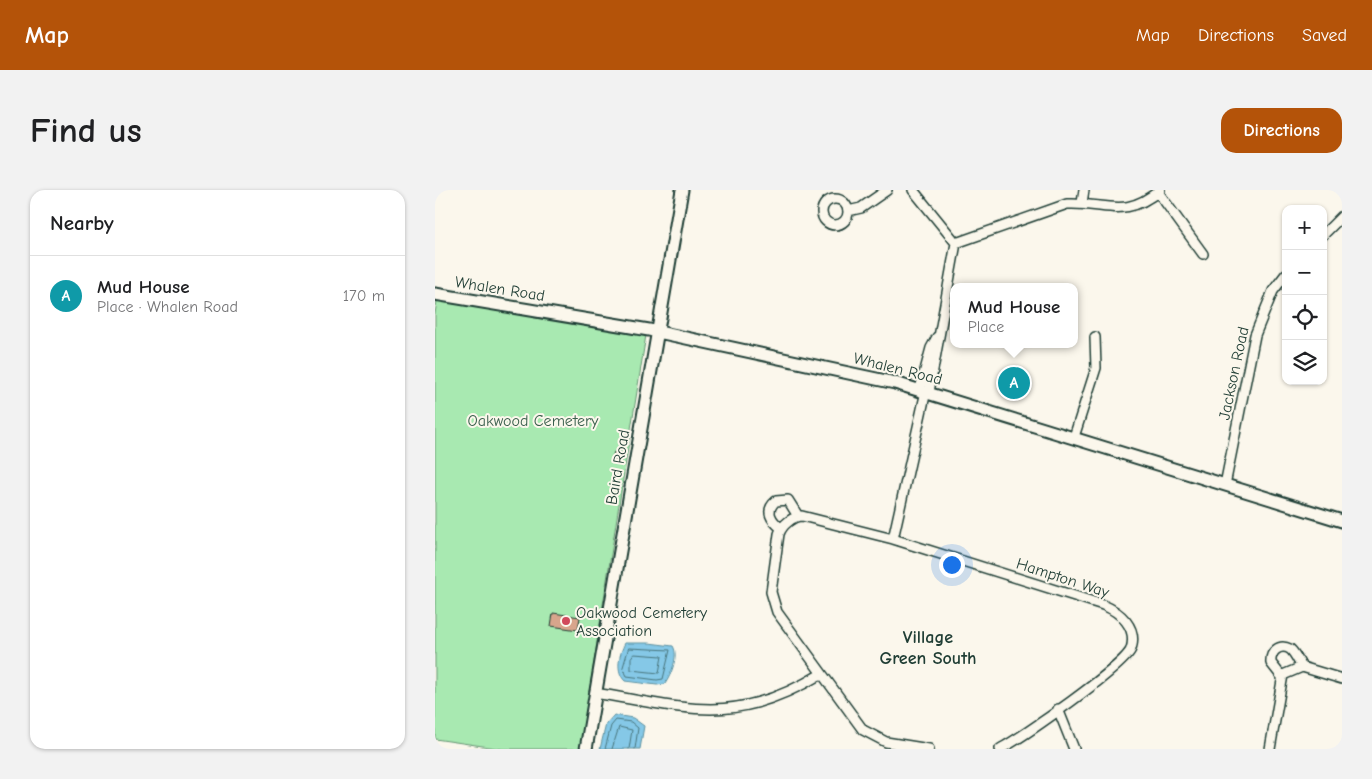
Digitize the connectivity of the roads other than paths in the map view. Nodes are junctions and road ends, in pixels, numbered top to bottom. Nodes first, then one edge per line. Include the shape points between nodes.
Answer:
1 (682, 190) edge
2 (887, 190) edge
3 (913, 190) edge
4 (1083, 190) edge
5 (1159, 191) edge
6 (1081, 203) junction
7 (849, 211) dead end
8 (1342, 216) edge
9 (1327, 231) edge
10 (956, 243) junction
11 (1203, 254) dead end
12 (1282, 279) edge
13 (435, 294) edge
14 (657, 331) junction
15 (1095, 337) dead end
16 (925, 391) junction
17 (1074, 437) junction
18 (1225, 484) junction
19 (798, 516) junction
20 (1342, 521) edge
21 (781, 528) junction
22 (893, 539) junction
23 (1302, 667) junction
24 (821, 674) junction
25 (1282, 677) junction
26 (1342, 679) edge
27 (595, 693) junction
28 (1058, 709) junction
29 (586, 749) edge
30 (929, 749) edge
31 (1000, 749) edge
32 (1074, 749) edge
33 (1270, 749) edge

1 - 14 street, Baird Road
2 - 7 street via 861,208
3 - 10 street
4 - 6 street
5 - 6 street via 1125,209
5 - 11 street
6 - 10 street via 1056,207
8 - 9 street
10 - 16 street via 937,338 931,348
12 - 18 street, Jackson Road via 1273,291 1255,335
13 - 14 street, Whalen Road
14 - 16 street, Whalen Road
14 - 27 street, Baird Road
15 - 17 street via 1096,368
16 - 17 street, Whalen Road
16 - 22 street
17 - 18 street, Whalen Road
18 - 20 street, Whalen Road
19 - 21 street
19 - 21 street via 791,503 784,499 776,501 769,514
19 - 22 street, Hampton Way
21 - 24 street via 771,581 773,602 785,625
22 - 28 street, Hampton Way via 1103,605 1122,616 1128,623 1132,639 1127,655
23 - 25 street via 1286,672
23 - 25 street via 1291,650 1284,647 1276,649 1271,655 1271,663
23 - 26 street
24 - 27 street via 773,698 719,710 679,708
24 - 30 street via 871,736 886,742
25 - 33 street
27 - 29 street, Baird Road
28 - 31 street, Hampton Way
28 - 32 street

